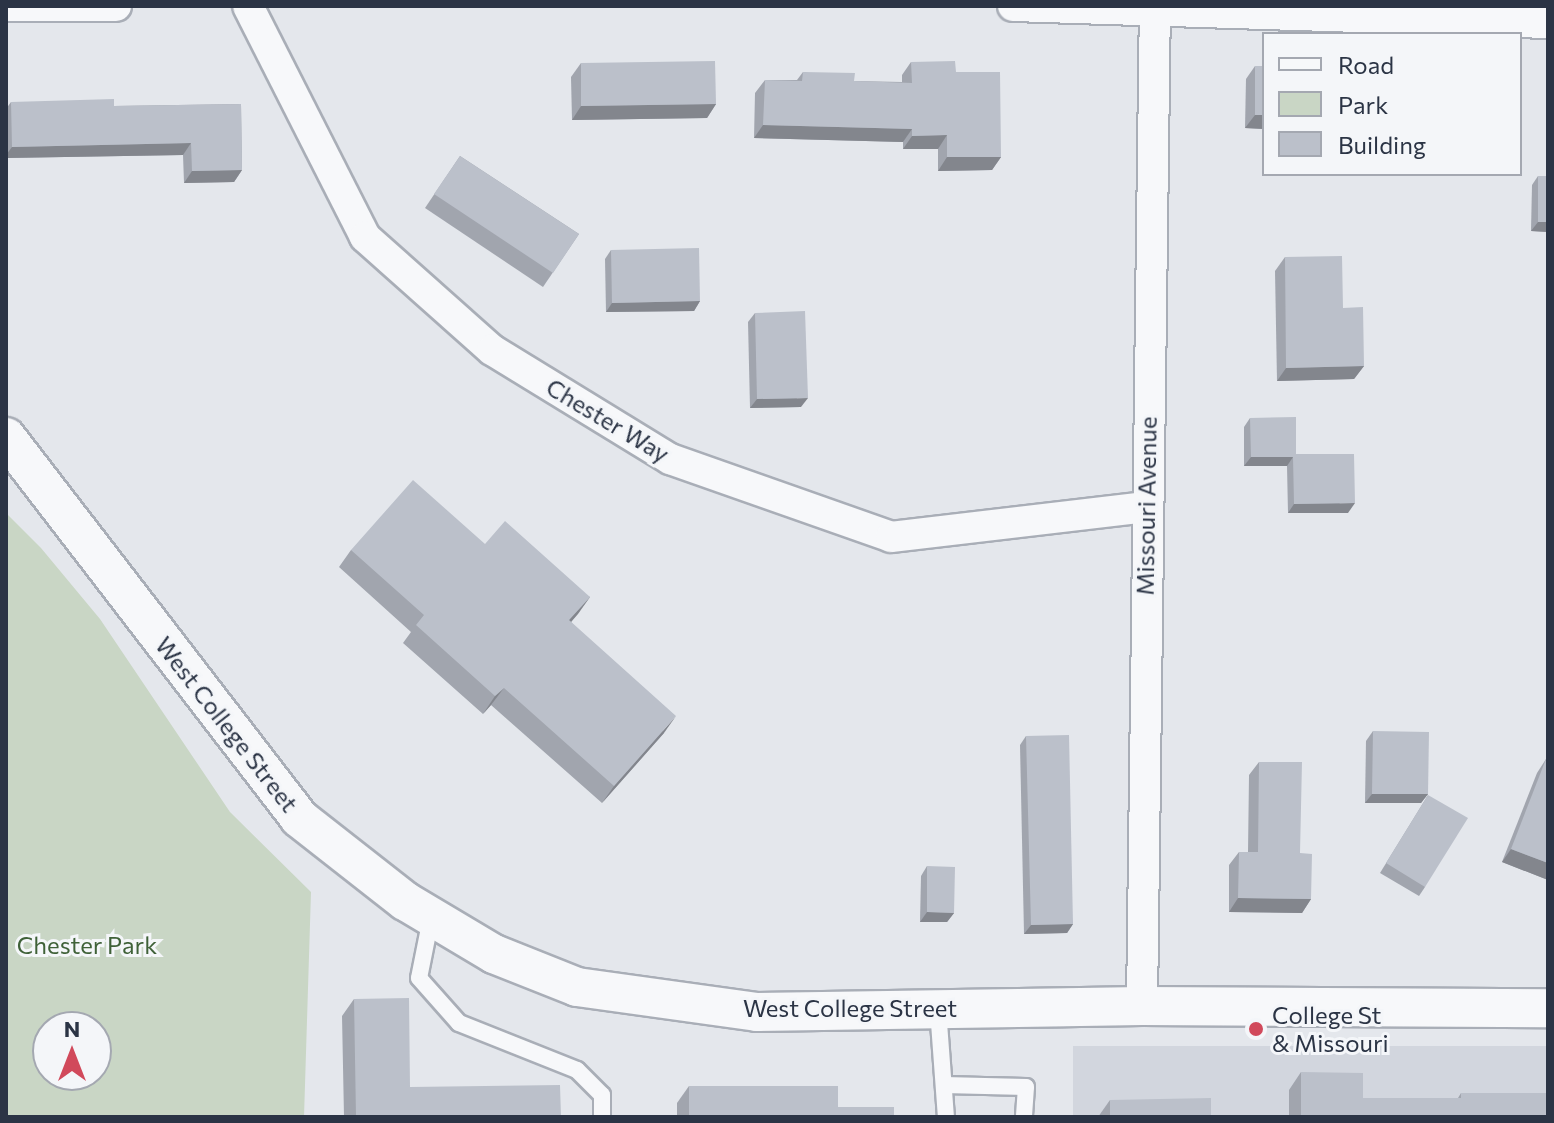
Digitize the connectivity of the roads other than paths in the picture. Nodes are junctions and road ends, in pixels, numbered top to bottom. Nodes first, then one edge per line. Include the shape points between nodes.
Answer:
1 (6, 6) edge
2 (116, 6) edge
3 (248, 6) edge
4 (1013, 6) edge
5 (1155, 8) edge
6 (1548, 23) edge
7 (6, 437) edge
8 (1146, 507) junction
9 (432, 917) junction
10 (1142, 1006) junction
11 (1548, 1008) edge
12 (938, 1009) junction
13 (944, 1085) junction
14 (602, 1117) edge
15 (946, 1117) edge
16 (1024, 1117) edge

1 - 2 street
3 - 8 street, Chester Way via 365,237 492,350 670,459 891,537
4 - 5 street
5 - 6 street
5 - 8 street, Missouri Avenue
7 - 9 street, West College Street via 299,818
8 - 10 street, Missouri Avenue
9 - 12 street, West College Street via 494,954 577,987 757,1012
9 - 14 lane via 419,978 459,1023 577,1070 602,1095
10 - 11 street, West College Street
10 - 12 street, West College Street
12 - 13 lane
13 - 15 lane
13 - 16 lane via 1026,1087

